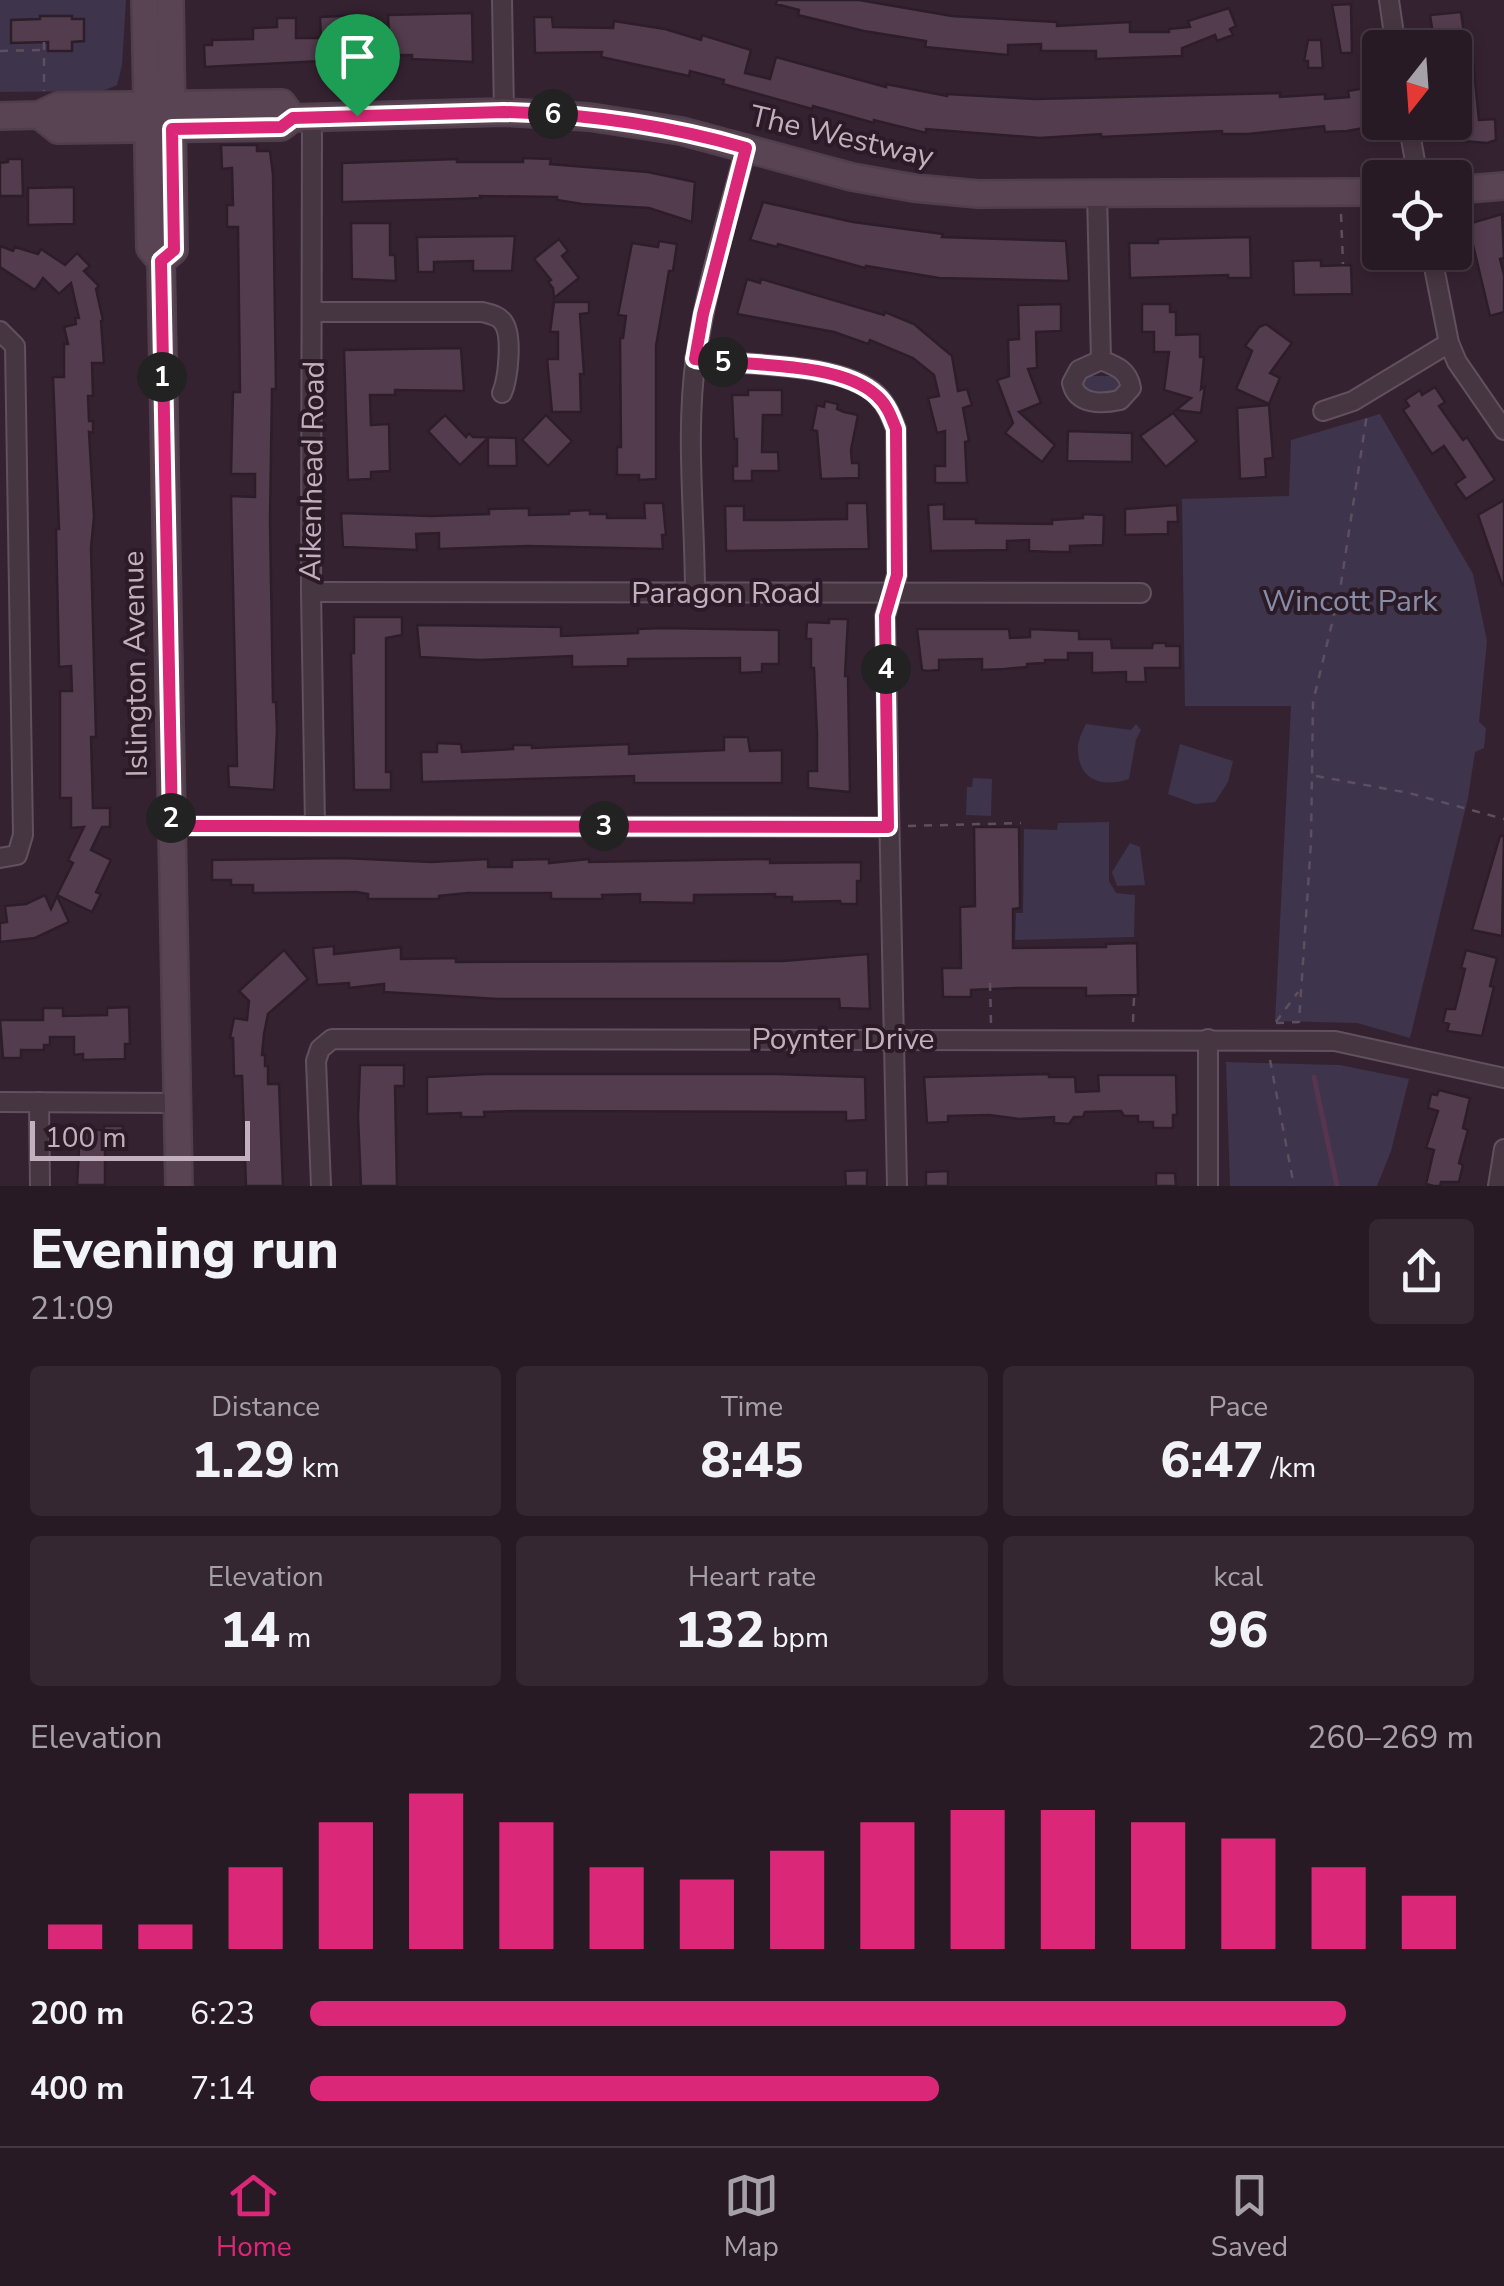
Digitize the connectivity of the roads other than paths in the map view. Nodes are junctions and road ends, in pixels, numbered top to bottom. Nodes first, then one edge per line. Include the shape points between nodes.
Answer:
1 (145, 0) edge
2 (170, 0) edge
3 (502, 0) edge
4 (1390, 0) edge
5 (1394, 30) edge
6 (504, 112) junction
7 (0, 116) edge
8 (160, 117) junction
9 (303, 118) junction
10 (746, 148) junction
11 (1504, 186) edge
12 (1472, 189) edge
13 (1362, 192) edge
14 (1097, 194) junction
15 (1434, 270) edge
16 (314, 312) junction
17 (0, 331) edge
18 (1449, 343) junction
19 (695, 359) junction
20 (1101, 360) dead end
21 (502, 393) dead end
22 (1323, 411) dead end
23 (1502, 423) edge
24 (311, 592) junction
25 (892, 592) junction
26 (1141, 592) dead end
27 (695, 594) junction
28 (315, 825) junction
29 (172, 826) junction
30 (888, 827) junction
31 (0, 858) edge
32 (894, 1039) junction
33 (1208, 1039) junction
34 (1504, 1078) edge
35 (0, 1102) edge
36 (39, 1102) junction
37 (176, 1103) junction
38 (1504, 1149) edge
39 (40, 1186) edge
40 (179, 1186) edge
41 (321, 1186) edge
42 (896, 1186) edge
43 (1208, 1186) edge
44 (1498, 1186) edge

1 - 8 main road, Islington Avenue
2 - 8 main road, Islington Avenue
3 - 6 street
4 - 5 street
6 - 9 main road, The Westway
6 - 10 main road, The Westway via 648,125
7 - 8 main road, The Westway via 42,104
8 - 9 main road, The Westway via 281,127
8 - 29 main road, Islington Avenue via 174,250 161,261
9 - 16 street, Aikenhead Road
10 - 14 main road, The Westway via 914,188 998,196
10 - 19 street
11 - 12 main road
13 - 14 main road, The Westway
14 - 20 street
15 - 18 street
16 - 21 street via 497,316 508,330
16 - 24 street, Aikenhead Road
17 - 31 street via 15,346 23,835 18,854
18 - 22 street via 1369,392
18 - 23 street
19 - 25 street via 808,371 876,394 896,429
19 - 27 street
24 - 27 street, Paragon Road
24 - 28 street, Aikenhead Road
25 - 26 street, Paragon Road
25 - 27 street, Paragon Road
25 - 30 street via 885,616
28 - 29 street
28 - 30 street
29 - 37 main road, Islington Avenue
30 - 32 street
32 - 33 street, Poynter Drive
32 - 41 street, Poynter Drive via 332,1039 316,1061
32 - 42 street
33 - 34 street, Poynter Drive via 1335,1042
33 - 43 street
35 - 36 street
36 - 37 street
36 - 39 street
37 - 40 main road, Islington Avenue
38 - 44 street

